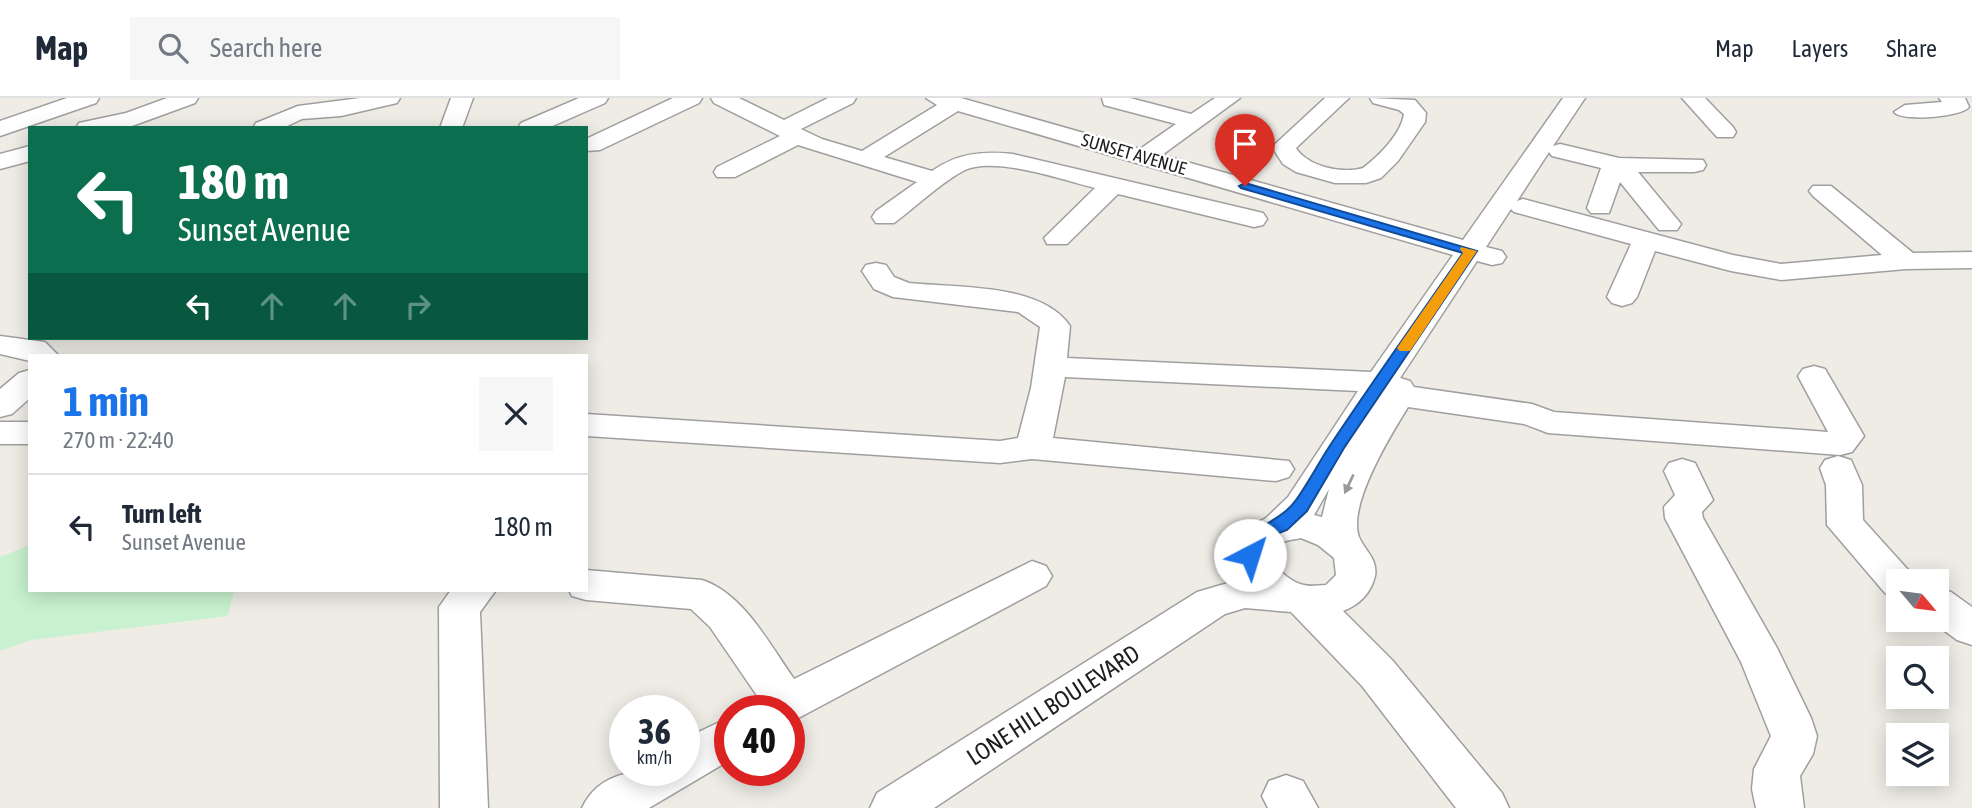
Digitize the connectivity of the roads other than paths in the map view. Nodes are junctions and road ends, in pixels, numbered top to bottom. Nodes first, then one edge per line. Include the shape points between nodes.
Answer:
1 (88, 98) edge
2 (187, 98) edge
3 (389, 98) edge
4 (462, 98) edge
5 (564, 98) edge
6 (691, 98) edge
7 (722, 98) edge
8 (845, 98) edge
9 (1229, 98) edge
10 (1338, 98) edge
11 (1381, 98) edge
12 (1574, 98) edge
13 (1594, 98) edge
14 (1692, 98) edge
15 (1950, 98) edge
16 (592, 100) edge
17 (943, 100) edge
18 (1112, 100) dead end
19 (1905, 112) dead end
20 (1194, 122) junction
21 (3, 126) edge
22 (97, 126) edge
23 (269, 126) edge
24 (453, 126) edge
25 (534, 126) edge
26 (1725, 132) dead end
27 (789, 133) junction
28 (592, 145) dead end
29 (28, 154) edge
30 (1557, 155) junction
31 (1144, 157) junction
32 (856, 158) junction
33 (0, 162) edge
34 (1694, 165) dead end
35 (28, 167) edge
36 (0, 169) edge
37 (1620, 171) junction
38 (726, 172) dead end
39 (936, 180) junction
40 (1111, 187) junction
41 (1822, 191) dead end
42 (1523, 207) junction
43 (1600, 208) dead end
44 (885, 217) dead end
45 (1254, 219) dead end
46 (1657, 232) junction
47 (1057, 238) dead end
48 (1481, 254) junction
49 (1972, 260) edge
50 (1906, 261) junction
51 (876, 271) dead end
52 (1622, 298) dead end
53 (0, 345) edge
54 (41, 354) edge
55 (1050, 367) junction
56 (1814, 376) dead end
57 (28, 382) edge
58 (1393, 394) junction
59 (0, 407) edge
60 (588, 425) edge
61 (0, 433) edge
62 (28, 433) edge
63 (1032, 448) junction
64 (1838, 468) dead end
65 (1276, 469) dead end
66 (1682, 471) dead end
67 (1280, 526) junction
68 (1340, 541) junction
69 (1250, 555) junction
70 (1887, 569) edge
71 (1032, 576) dead end
72 (1355, 584) junction
73 (588, 585) edge
74 (474, 592) edge
75 (1295, 598) junction
76 (1211, 603) junction
77 (1950, 611) edge
78 (1972, 629) edge
79 (1362, 657) junction
80 (774, 695) edge
81 (804, 695) edge
82 (644, 786) edge
83 (464, 808) edge
84 (606, 808) edge
85 (894, 808) edge
86 (1485, 808) edge
87 (1780, 808) edge

1 - 21 street
2 - 22 street via 132,119
3 - 23 street via 298,113
4 - 24 street
5 - 16 street
6 - 28 street
7 - 27 street
8 - 27 street
9 - 20 street
10 - 11 street via 1284,147 1305,168 1363,177 1374,172 1413,122 1415,113 1407,105
12 - 48 street
13 - 30 street
14 - 26 street
15 - 19 street via 1958,107
16 - 25 street
17 - 31 street, SUNSET AVENUE
17 - 32 street
18 - 20 street
20 - 31 street
27 - 32 street
27 - 38 street
29 - 33 street
30 - 37 street
30 - 42 street
31 - 48 street, SUNSET AVENUE
32 - 39 street
34 - 37 street
35 - 36 street
37 - 43 street
37 - 46 street
39 - 40 street via 972,159 993,159
39 - 44 street
40 - 45 street
40 - 47 street
41 - 50 street
42 - 46 street
42 - 48 street
46 - 50 street via 1731,263 1781,272
46 - 52 street
48 - 58 street
49 - 50 street
51 - 55 street via 884,284 903,291 1022,304 1042,312 1055,326
53 - 54 street
55 - 58 street
55 - 63 street
56 - 58 street via 1842,423 1847,436 1840,443 1548,422 1535,428
57 - 59 street
58 - 67 street
58 -> 68 street via 1344,492
60 - 63 street via 1000,452
61 - 62 street
63 - 65 street
64 - 70 street via 1847,491 1842,513 1846,525
66 - 87 street via 1695,500 1684,507 1684,518 1789,718 1794,736 1776,779
67 - 68 street via 1322,530
67 - 69 street via 1260,536
68 - 72 street via 1353,554 1358,569
69 - 75 street via 1266,584
69 - 76 street, LONE HILL BOULEVARD
71 - 81 street
72 - 75 street via 1326,601
72 - 79 street
73 - 80 street via 702,595 726,616
74 - 83 street via 459,607
75 - 76 street, LONE HILL BOULEVARD via 1245,593
75 - 79 street via 1329,621
76 - 85 street, LONE HILL BOULEVARD
77 - 78 street
79 - 86 street
82 - 84 street

